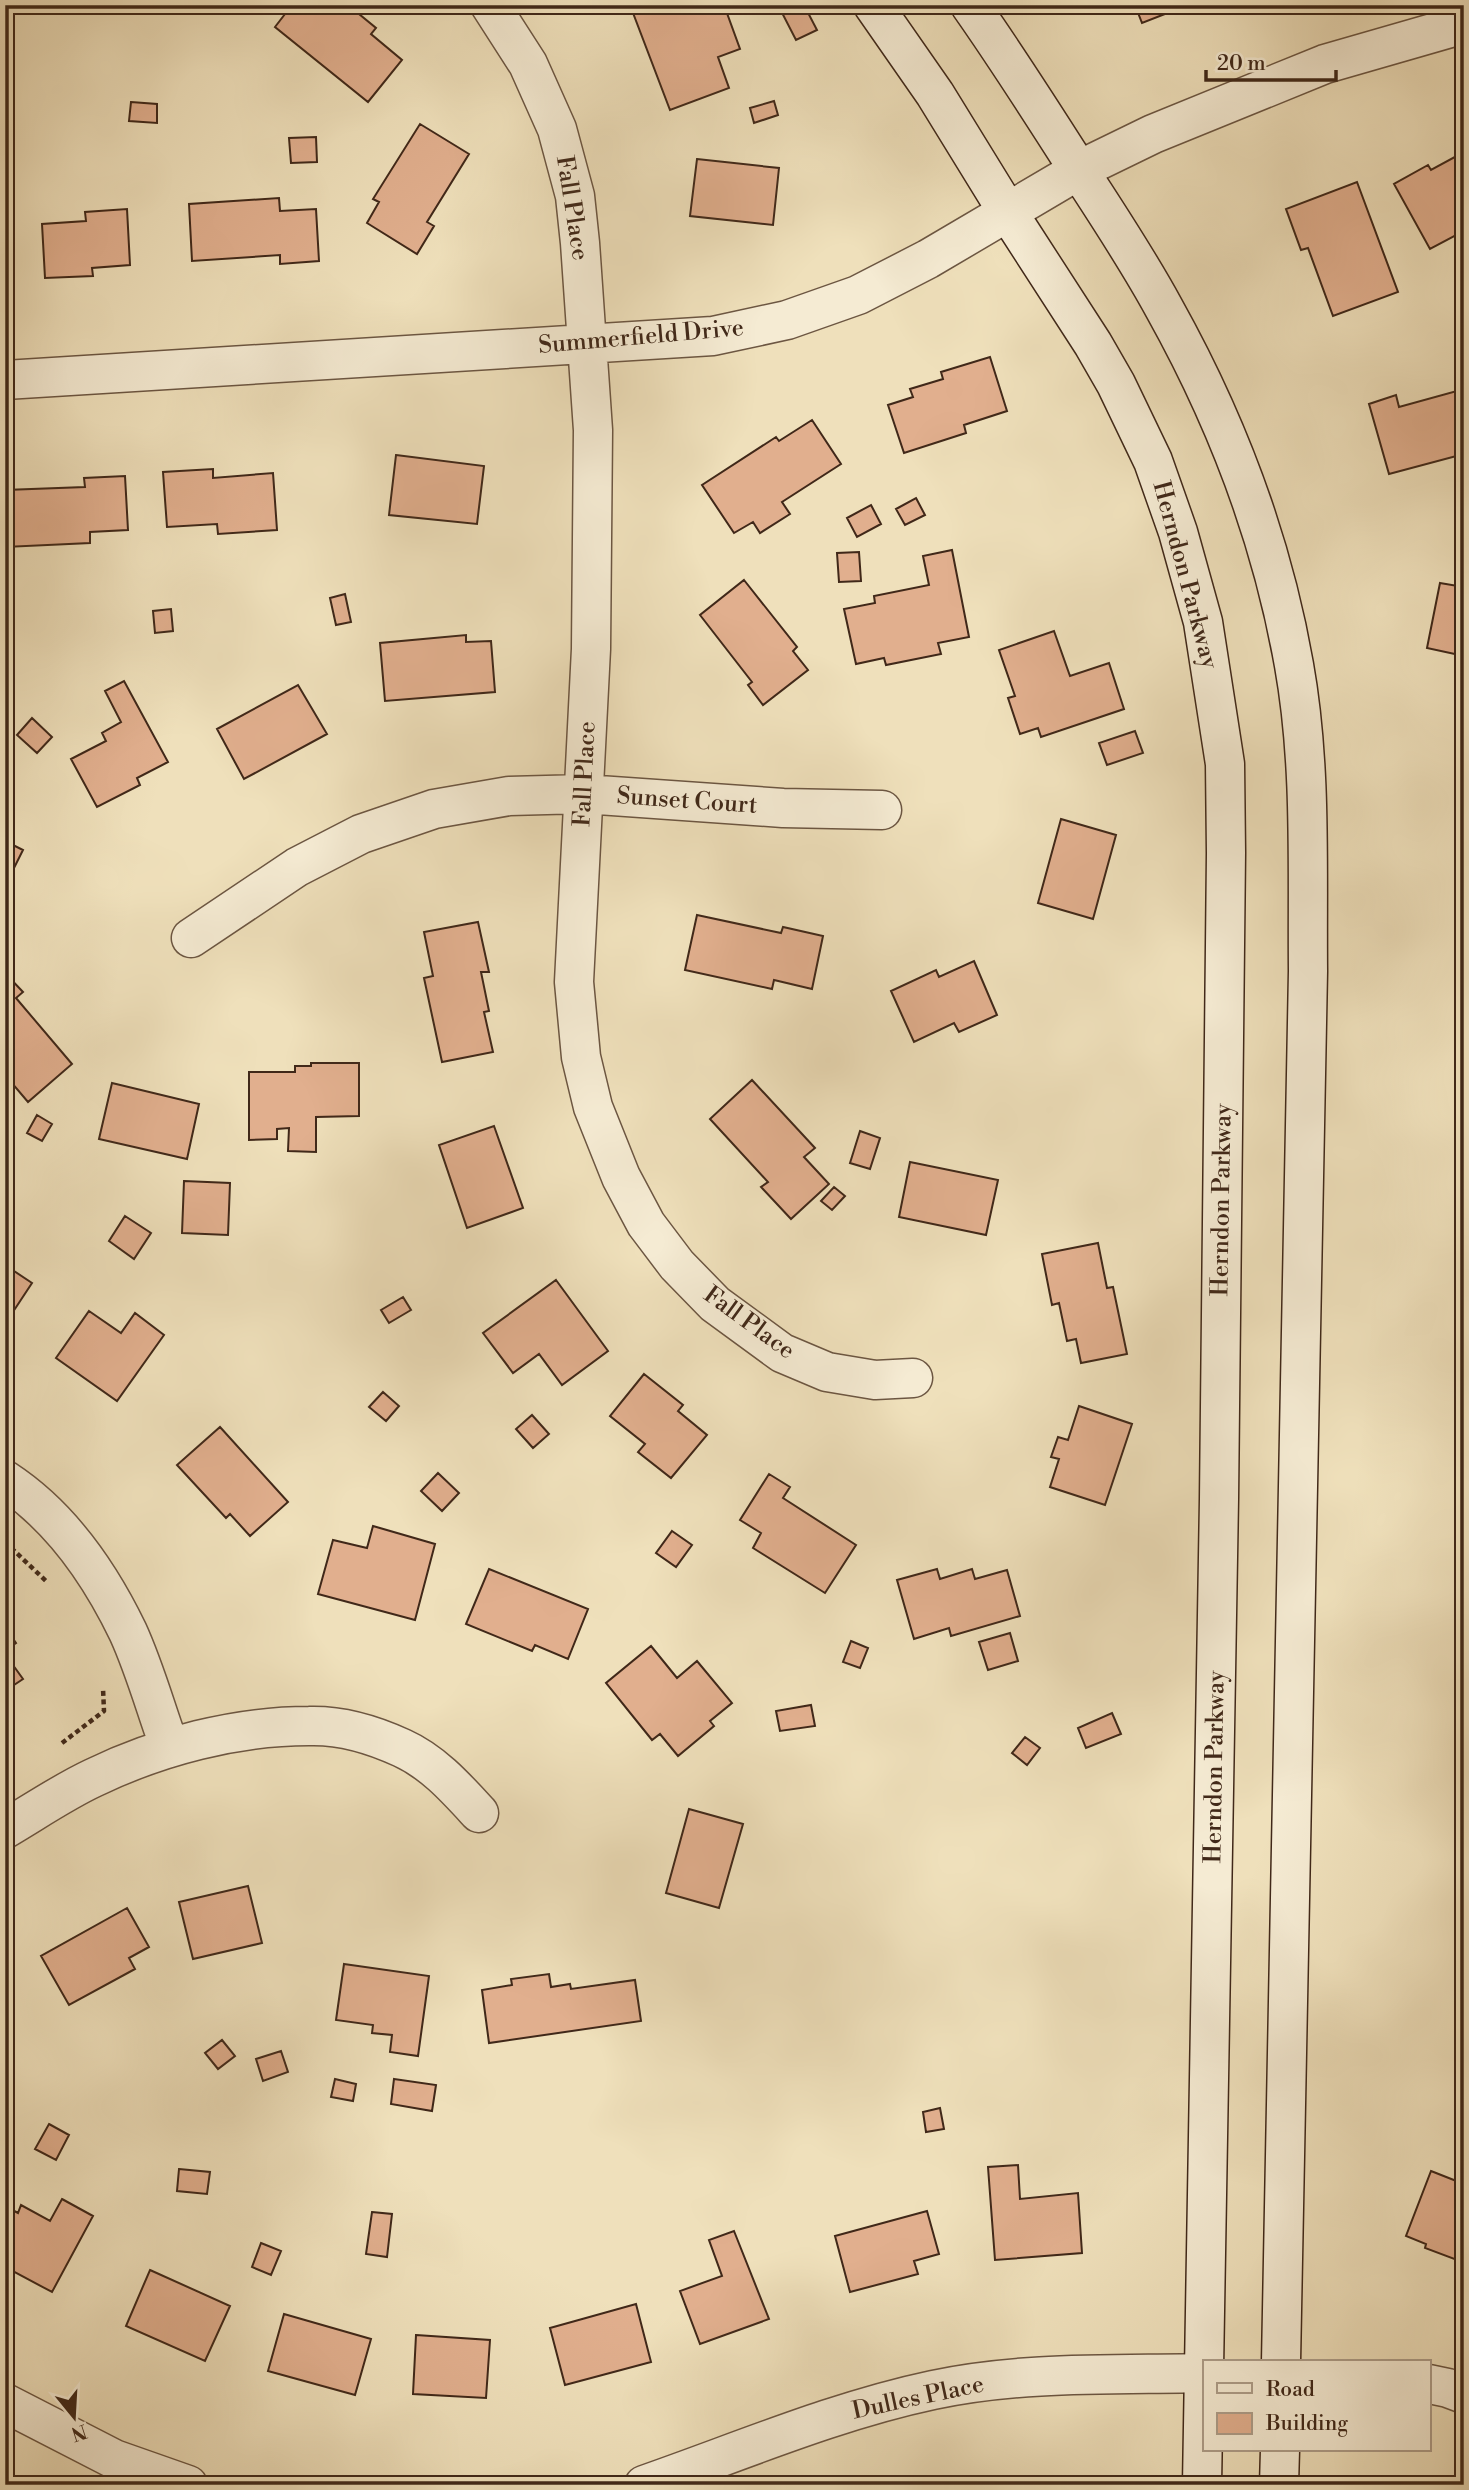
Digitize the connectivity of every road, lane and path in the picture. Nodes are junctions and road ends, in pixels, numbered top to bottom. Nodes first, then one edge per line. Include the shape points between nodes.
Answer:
1 (491, 5) edge
2 (873, 5) edge
3 (970, 5) edge
4 (1464, 24) edge
5 (1079, 170) junction
6 (1007, 211) junction
7 (587, 345) junction
8 (5, 380) edge
9 (584, 794) junction
10 (882, 810) dead end
11 (191, 938) dead end
12 (913, 1378) dead end
13 (5, 1480) edge
14 (5, 1542) edge
15 (48, 1583) dead end
16 (100, 1678) dead end
17 (59, 1745) dead end
18 (170, 1748) junction
19 (479, 1813) dead end
20 (5, 1829) edge
21 (1205, 2360) edge
22 (1281, 2360) edge
23 (1203, 2373) edge
24 (1430, 2384) edge
25 (1464, 2393) edge
26 (5, 2403) edge
27 (1203, 2448) edge
28 (1280, 2452) edge
29 (684, 2478) edge
30 (188, 2485) edge
31 (644, 2485) edge
32 (1202, 2485) edge
33 (1279, 2485) edge

1 - 7 street, Fall Place via 528,64 557,129 575,196
2 - 6 street, Herndon Parkway
3 - 5 street
4 - 5 street, Summerfield Drive via 1325,64 1153,134
5 - 6 street, Summerfield Drive
5 - 22 street via 1165,309 1198,374 1253,506 1275,577 1294,666 1303,740 1308,971
6 - 7 street, Summerfield Drive via 859,295 786,320 713,336
6 - 21 street, Herndon Parkway via 1093,344 1153,461 1203,622 1225,764
7 - 8 street, Summerfield Drive
7 - 9 street, Fall Place via 593,457
9 - 10 street, Sunset Court
9 - 11 street, Sunset Court via 484,800 434,809 361,834 297,867
9 - 12 street, Fall Place via 574,982 581,1057 593,1107 646,1224 715,1304 782,1353 827,1372 875,1380
13 - 18 street via 58,1526 97,1575 128,1633
14 - 15 path
16 - 17 path via 104,1711
18 - 19 street via 241,1732 311,1726 360,1732 404,1749 445,1777
18 - 20 street via 93,1778
23 - 29 street, Dulles Place via 1028,2377 934,2390 853,2411
24 - 25 street
26 - 30 street via 114,2459
27 - 32 street, Herndon Parkway
28 - 33 street
29 - 31 street, Dulles Place

